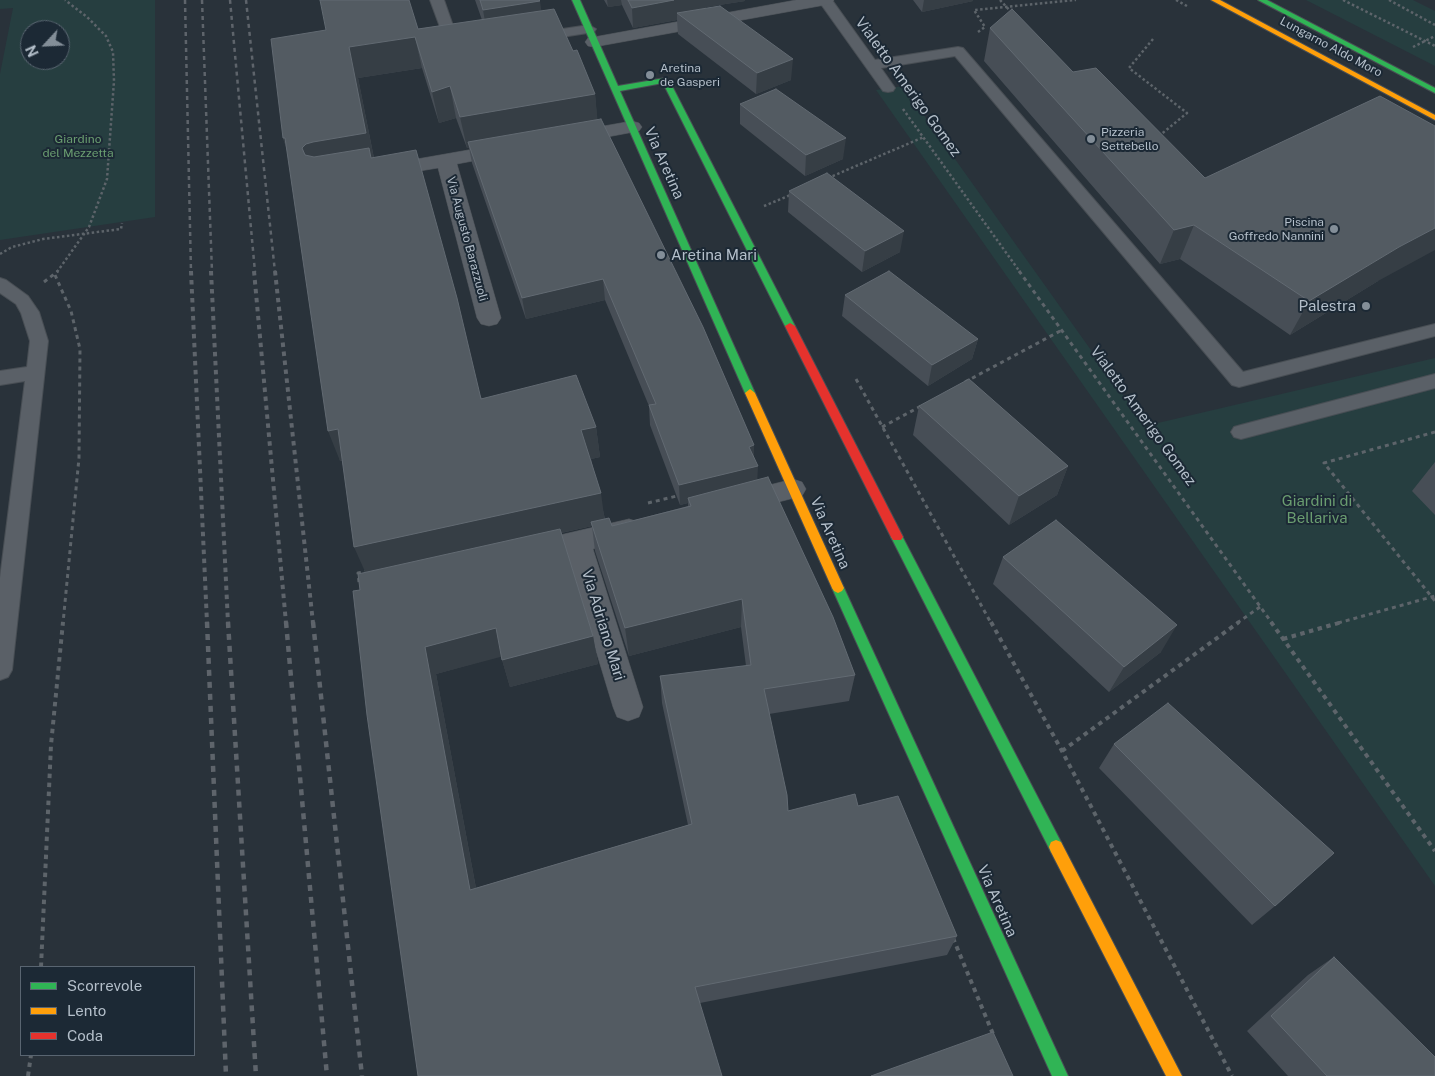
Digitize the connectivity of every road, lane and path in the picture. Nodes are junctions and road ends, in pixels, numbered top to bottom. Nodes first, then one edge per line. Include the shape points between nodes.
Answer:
1 (65, 0) edge
2 (438, 0) edge
3 (576, 0) edge
4 (825, 0) edge
5 (1000, 0) edge
6 (1076, 0) edge
7 (1215, 0) edge
8 (1262, 0) edge
9 (1343, 0) edge
10 (1389, 0) edge
11 (1014, 14) edge
12 (1435, 25) edge
13 (978, 33) dead end
14 (592, 35) junction
15 (1435, 36) edge
16 (524, 39) edge
17 (1153, 39) dead end
18 (1425, 42) junction
19 (1435, 46) edge
20 (478, 47) edge
21 (1408, 50) dead end
22 (872, 65) junction
23 (888, 88) joint
24 (616, 89) junction
25 (1435, 91) edge
26 (1435, 118) edge
27 (632, 127) junction
28 (924, 137) junction
29 (1157, 138) edge
30 (552, 141) edge
31 (523, 146) edge
32 (446, 160) junction
33 (362, 174) edge
34 (824, 180) edge
35 (798, 192) edge
36 (758, 199) dead end
37 (762, 207) junction
38 (767, 215) dead end
39 (122, 223) dead end
40 (85, 233) junction
41 (0, 254) edge
42 (55, 276) junction
43 (0, 284) edge
44 (41, 284) dead end
45 (488, 318) dead end
46 (1062, 330) junction
47 (1435, 330) edge
48 (36, 372) junction
49 (854, 376) dead end
50 (0, 378) edge
51 (1435, 380) edge
52 (957, 386) edge
53 (924, 405) edge
54 (882, 427) junction
55 (1241, 432) dead end
56 (1435, 432) edge
57 (793, 489) junction
58 (712, 509) edge
59 (654, 523) edge
60 (577, 542) junction
61 (510, 558) edge
62 (358, 573) edge
63 (361, 590) edge
64 (1434, 598) edge
65 (1260, 607) junction
66 (1283, 639) junction
67 (2, 645) edge
68 (0, 670) edge
69 (628, 707) dead end
70 (1062, 751) junction
71 (1435, 851) edge
72 (41, 966) edge
73 (31, 1056) edge
74 (28, 1076) edge
75 (1060, 1076) edge
76 (1174, 1076) edge
77 (1232, 1076) edge

1 - 40 path via 106,36 113,52 107,179
2 - 20 lane via 452,43
3 - 14 street, Via Aretina
4 - 14 street
4 - 22 lane, Vialetto Amerigo Gomez
5 - 11 path, bridge
6 - 13 path via 974,10 985,27
7 - 26 street, Lungarno Aldo Moro
8 - 25 street, Lungarno Aldo Moro
9 - 18 path
10 - 12 path
14 - 16 lane
14 - 24 street, Via Aretina
15 - 18 path
17 - 29 path via 1129,68 1187,113
18 - 19 path
18 - 21 path
22 - 23 lane, Vialetto Amerigo Gomez
22 - 47 lane via 958,51 1239,380
23 - 28 path, Vialetto Amerigo Gomez
24 - 27 street, Via Aretina
24 - 76 street via 665,80
27 - 30 street
27 - 57 street, Via Aretina
28 - 34 path
28 - 46 path, Vialetto Amerigo Gomez
31 - 32 street, Via Augusto Barazzuoli
32 - 33 street, Via Augusto Barazzuoli
32 - 45 street, Via Augusto Barazzuoli
35 - 37 path
36 - 37 path
37 - 38 path
39 - 40 path via 121,229
40 - 41 path via 43,239 12,247
40 - 42 path
42 - 44 path
42 - 72 path via 71,311 80,349 80,458 51,744
43 - 48 lane via 22,300 30,312 39,341
46 - 52 path
46 - 65 path, Vialetto Amerigo Gomez
48 - 50 lane
48 - 67 lane
49 - 54 path
51 - 55 lane
53 - 54 path
54 - 70 path
56 - 64 path via 1324,463
57 - 58 street
57 - 75 street, Via Aretina
59 - 60 street
60 - 61 street
60 - 69 street, Via Adriano Mari
62 - 63 path
64 - 66 path
65 - 66 path, Vialetto Amerigo Gomez
65 - 70 path
66 - 71 path, Vialetto Amerigo Gomez
67 - 68 lane
70 - 77 path
73 - 74 path

